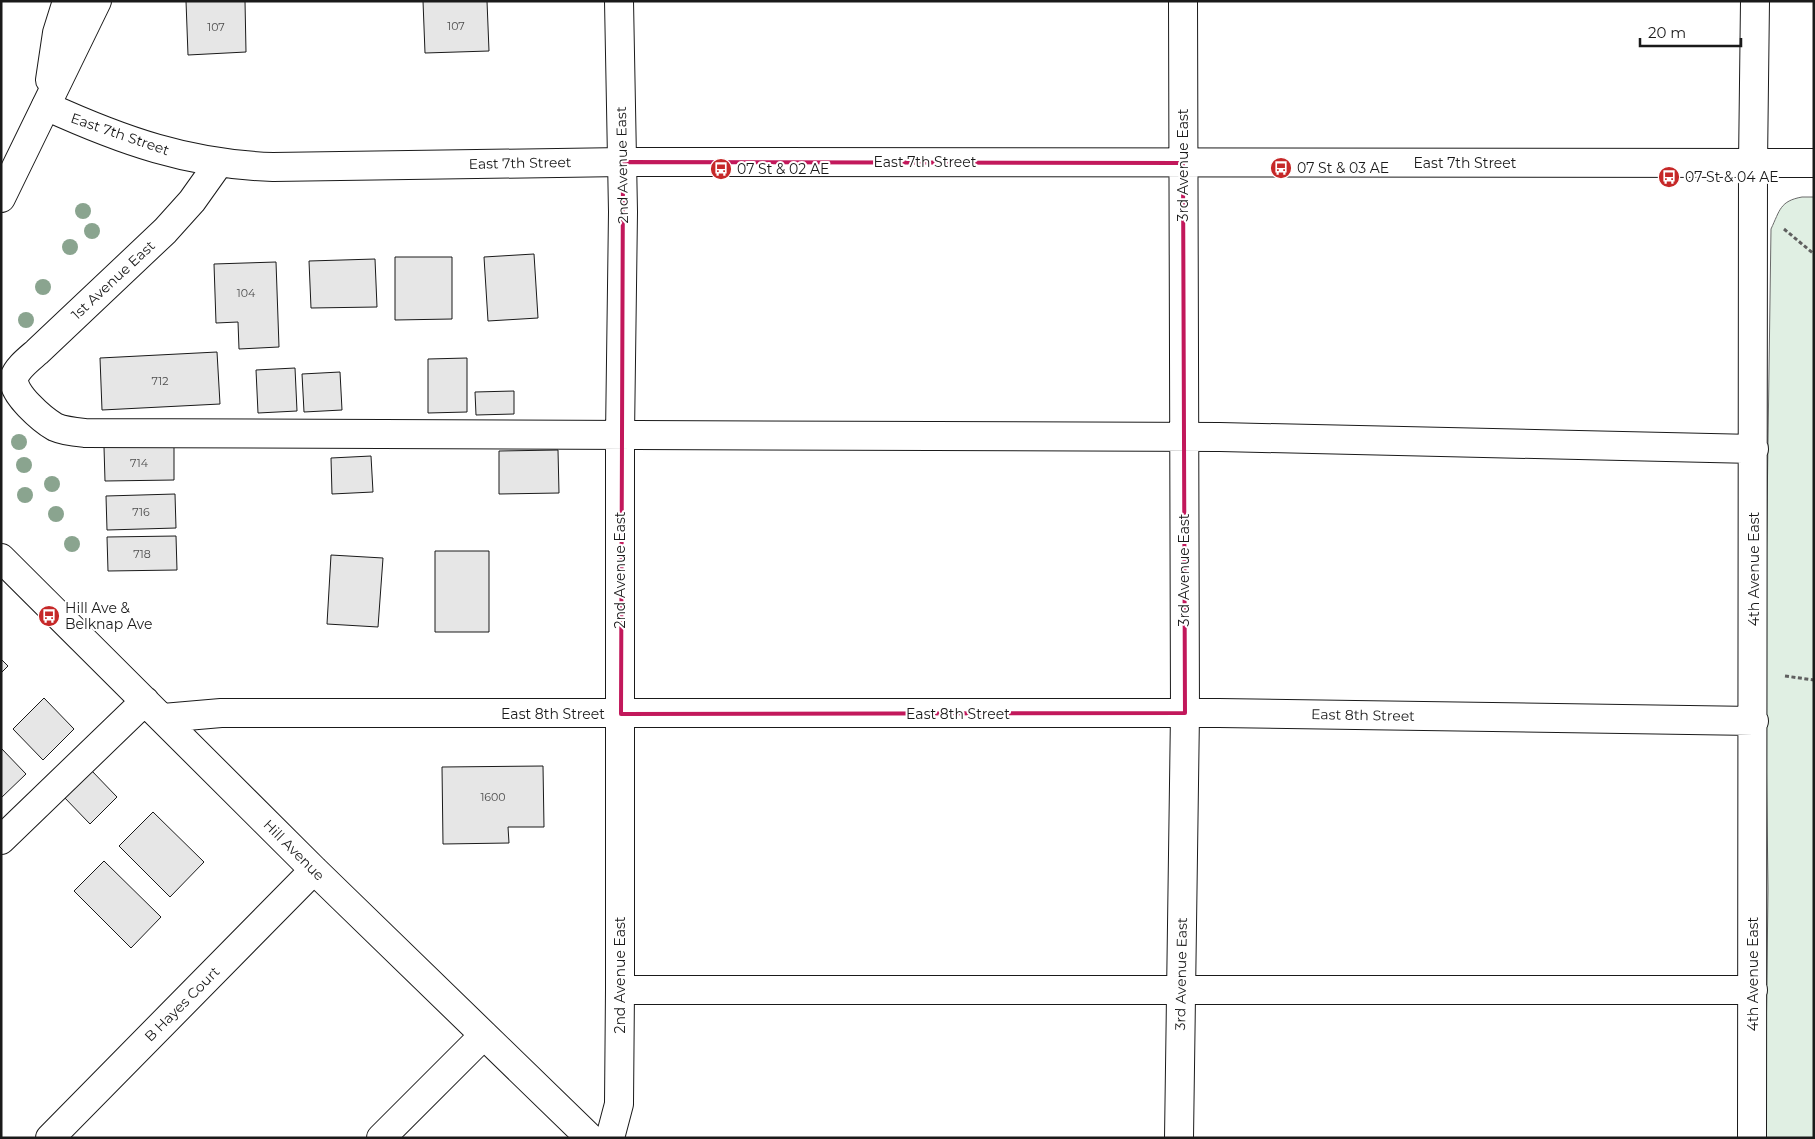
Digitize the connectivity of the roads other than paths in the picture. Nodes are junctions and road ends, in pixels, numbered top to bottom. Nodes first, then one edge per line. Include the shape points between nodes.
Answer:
1 (67, 1) edge
2 (97, 1) edge
3 (619, 1) edge
4 (1183, 1) edge
5 (1755, 1) edge
6 (46, 106) junction
7 (622, 162) junction
8 (219, 163) junction
9 (1183, 163) junction
10 (1814, 163) edge
11 (1753, 164) junction
12 (1, 198) edge
13 (620, 435) junction
14 (1184, 438) junction
15 (1754, 449) junction
16 (1, 558) edge
17 (154, 709) junction
18 (1185, 713) junction
19 (621, 714) junction
20 (1754, 721) junction
21 (1, 840) edge
22 (314, 870) junction
23 (620, 990) junction
24 (1181, 990) junction
25 (1753, 990) junction
26 (484, 1036) junction
27 (50, 1138) edge
28 (381, 1138) edge
29 (590, 1138) edge
30 (610, 1138) edge
31 (1179, 1138) edge
32 (1752, 1138) edge

1 - 6 main road via 57,33
2 - 6 main road
3 - 7 main road, 2nd Avenue East
4 - 9 main road, 3rd Avenue East
5 - 11 main road, 4th Avenue East
6 - 8 main road, East 7th Street via 133,142
6 - 12 main road
7 - 8 main road, East 7th Street via 292,167
7 - 9 main road, East 7th Street
7 - 13 main road, 2nd Avenue East
8 - 13 main road, 1st Avenue East via 165,231 14,377 20,396 56,427 85,433
9 - 11 main road, East 7th Street
9 - 14 main road, 3rd Avenue East
10 - 11 main road, East 7th Street
11 - 15 main road, 4th Avenue East
13 - 14 main road
13 - 19 main road, 2nd Avenue East
14 - 15 main road
14 - 18 main road, 3rd Avenue East
15 - 20 main road, 4th Avenue East
16 - 17 main road, Hill Avenue
17 - 19 main road, East 8th Street via 221,713
17 - 21 main road
17 - 22 main road, Hill Avenue
18 - 19 main road, East 8th Street
18 - 20 main road, East 8th Street
18 - 24 main road, 3rd Avenue East
19 - 23 main road, 2nd Avenue East
20 - 25 main road, 4th Avenue East
22 - 26 main road, Hill Avenue
22 - 27 main road, B Hayes Court
23 - 24 main road
23 - 30 main road, 2nd Avenue East via 619,1104
24 - 25 main road
24 - 31 main road, 3rd Avenue East
25 - 32 main road, 4th Avenue East
26 - 28 main road
26 - 29 main road, Hill Avenue

